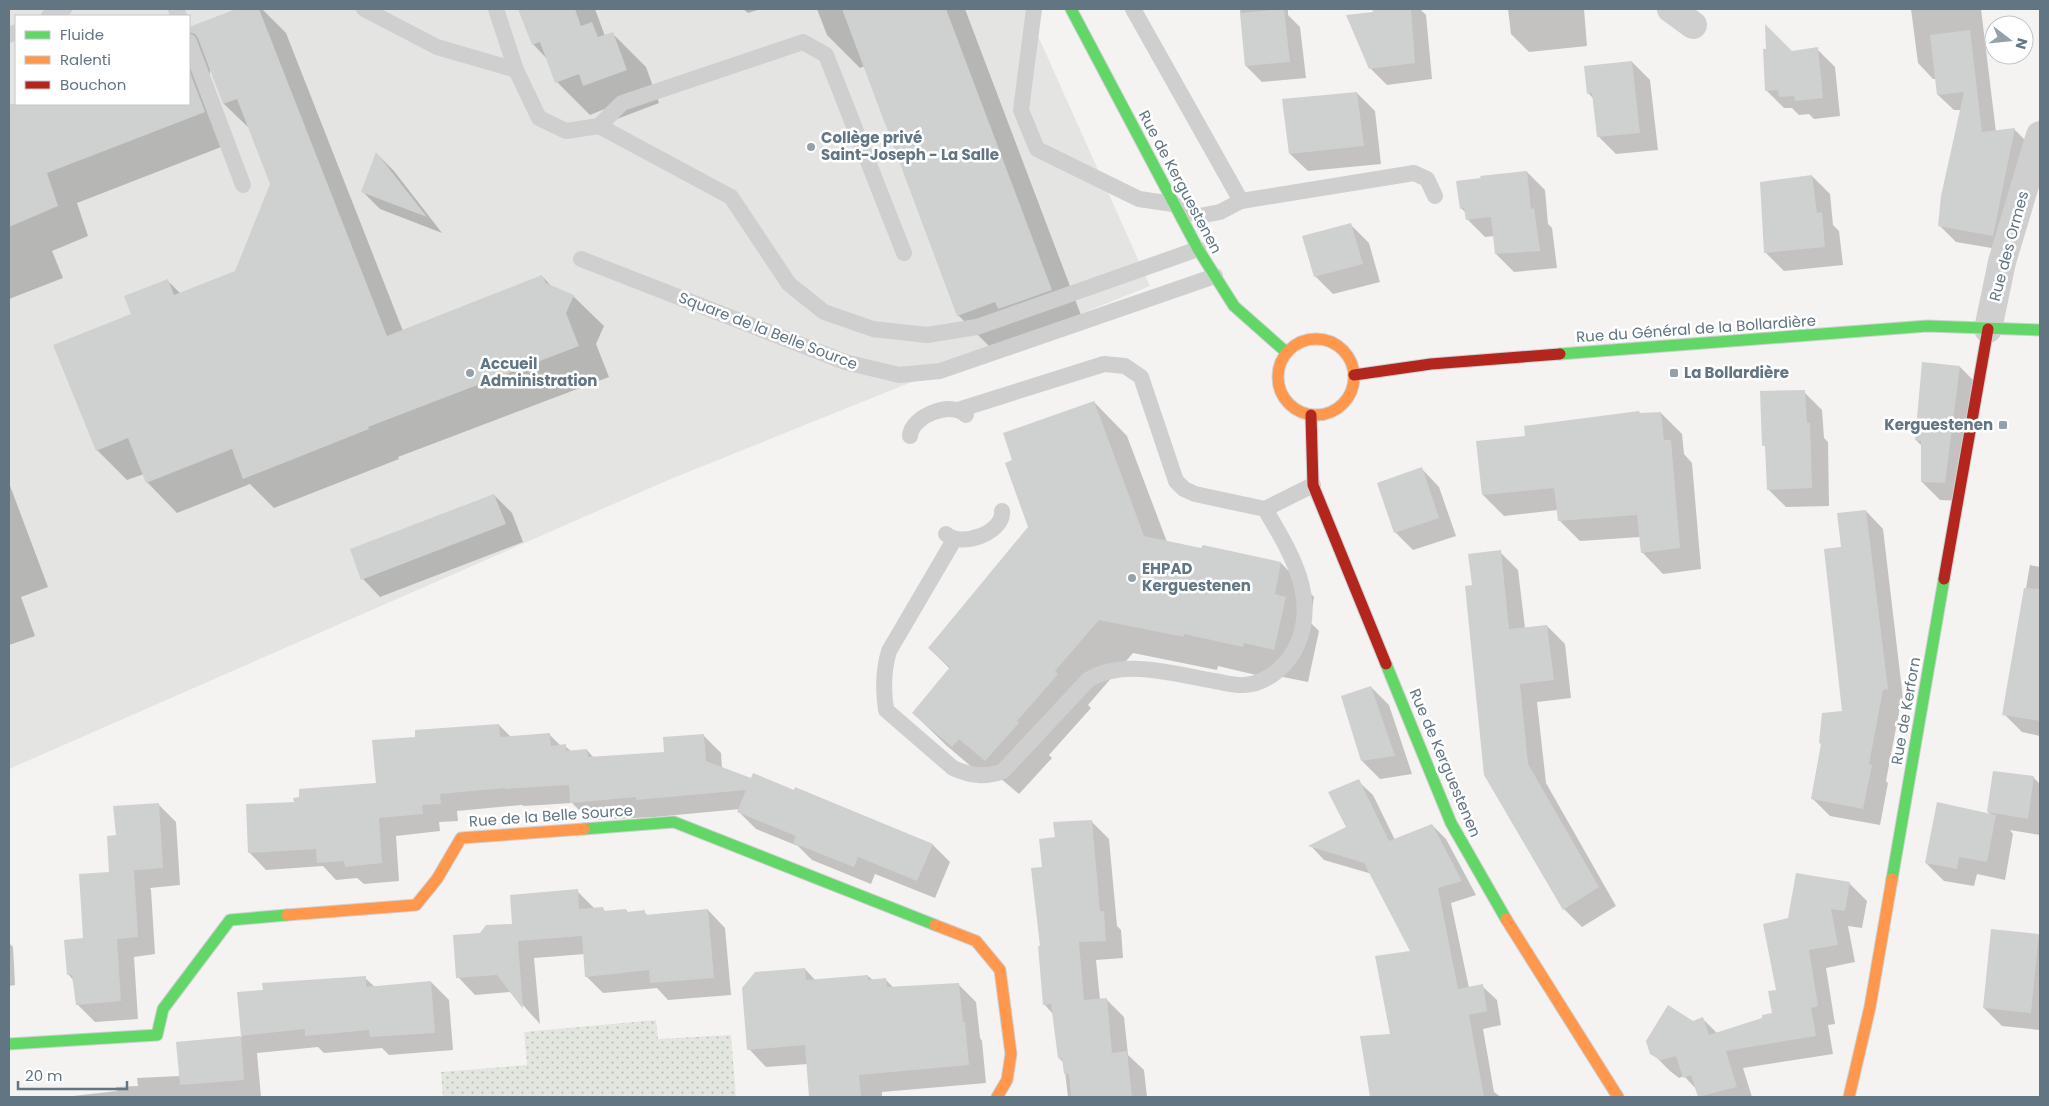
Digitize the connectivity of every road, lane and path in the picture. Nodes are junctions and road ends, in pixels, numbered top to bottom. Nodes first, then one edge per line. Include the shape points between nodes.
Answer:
1 (64, 9) edge
2 (364, 9) edge
3 (496, 9) edge
4 (1034, 9) edge
5 (1071, 9) edge
6 (1133, 9) edge
7 (1671, 9) edge
8 (50, 15) edge
9 (1693, 25) dead end
10 (190, 45) edge
11 (516, 70) junction
12 (599, 126) junction
13 (2040, 135) edge
14 (243, 184) dead end
15 (1435, 196) dead end
16 (1241, 201) junction
17 (1173, 204) junction
18 (1198, 249) junction
19 (904, 253) dead end
20 (580, 259) dead end
21 (1215, 276) junction
22 (1988, 329) junction
23 (2040, 330) edge
24 (1286, 352) junction
25 (1354, 375) junction
26 (1310, 415) junction
27 (910, 436) dead end
28 (1314, 485) junction
29 (1266, 509) junction
30 (1002, 511) dead end
31 (9, 1044) edge
32 (997, 1097) edge
33 (1618, 1097) edge
34 (1849, 1097) edge

1 - 8 lane
2 - 11 lane via 438,47
3 - 11 lane
4 - 17 lane via 1021,110 1037,149 1139,198
5 - 17 main road, Rue de Kerguestenen
6 - 16 lane
7 - 9 street
10 - 14 lane
11 - 12 lane via 539,118 566,131
12 - 18 lane via 731,198 789,284 824,312 873,329 927,335 976,327
12 - 19 lane via 622,103 803,42 826,55
13 - 22 street, Rue des Ormes via 2002,262
15 - 16 lane via 1427,179 1414,173
16 - 17 lane via 1220,212 1199,216
17 - 18 main road, Rue de Kerguestenen
18 - 21 main road, Rue de Kerguestenen
20 - 21 lane, Square de la Belle Source via 845,362 899,375 940,371
21 - 24 main road, Rue de Kerguestenen via 1234,306
22 - 23 main road, Rue du Général de la Bollardière
22 - 25 main road, Rue du Général de la Bollardière via 1927,326 1431,364
22 - 34 main road, Rue de Kerforn via 1870,1007
24 - 25 main road via 1298,342 1312,338 1328,340 1342,348 1351,360
24 - 26 main road via 1279,364 1277,378 1280,391 1298,411
25 - 26 main road via 1346,400 1324,414
26 - 28 main road, Rue de Kerguestenen
27 - 29 lane via 912,426 920,419 949,408 962,412 1104,364 1125,366 1140,377 1180,486 1194,494
28 - 29 lane
28 - 33 main road, Rue de Kerguestenen via 1451,823 1513,932
29 - 30 lane via 1297,567 1306,609 1296,646 1276,672 1260,682 1241,686 1120,668 1099,674 1088,680 1003,770 992,775 966,774 953,768 886,710 885,666 889,651 950,537 964,541 994,530 1001,522
31 - 32 main road, Rue de la Belle Source via 157,1035 163,1010 230,920 416,905 437,879 461,838 674,822 976,940 1000,970 1011,1054 1007,1080

